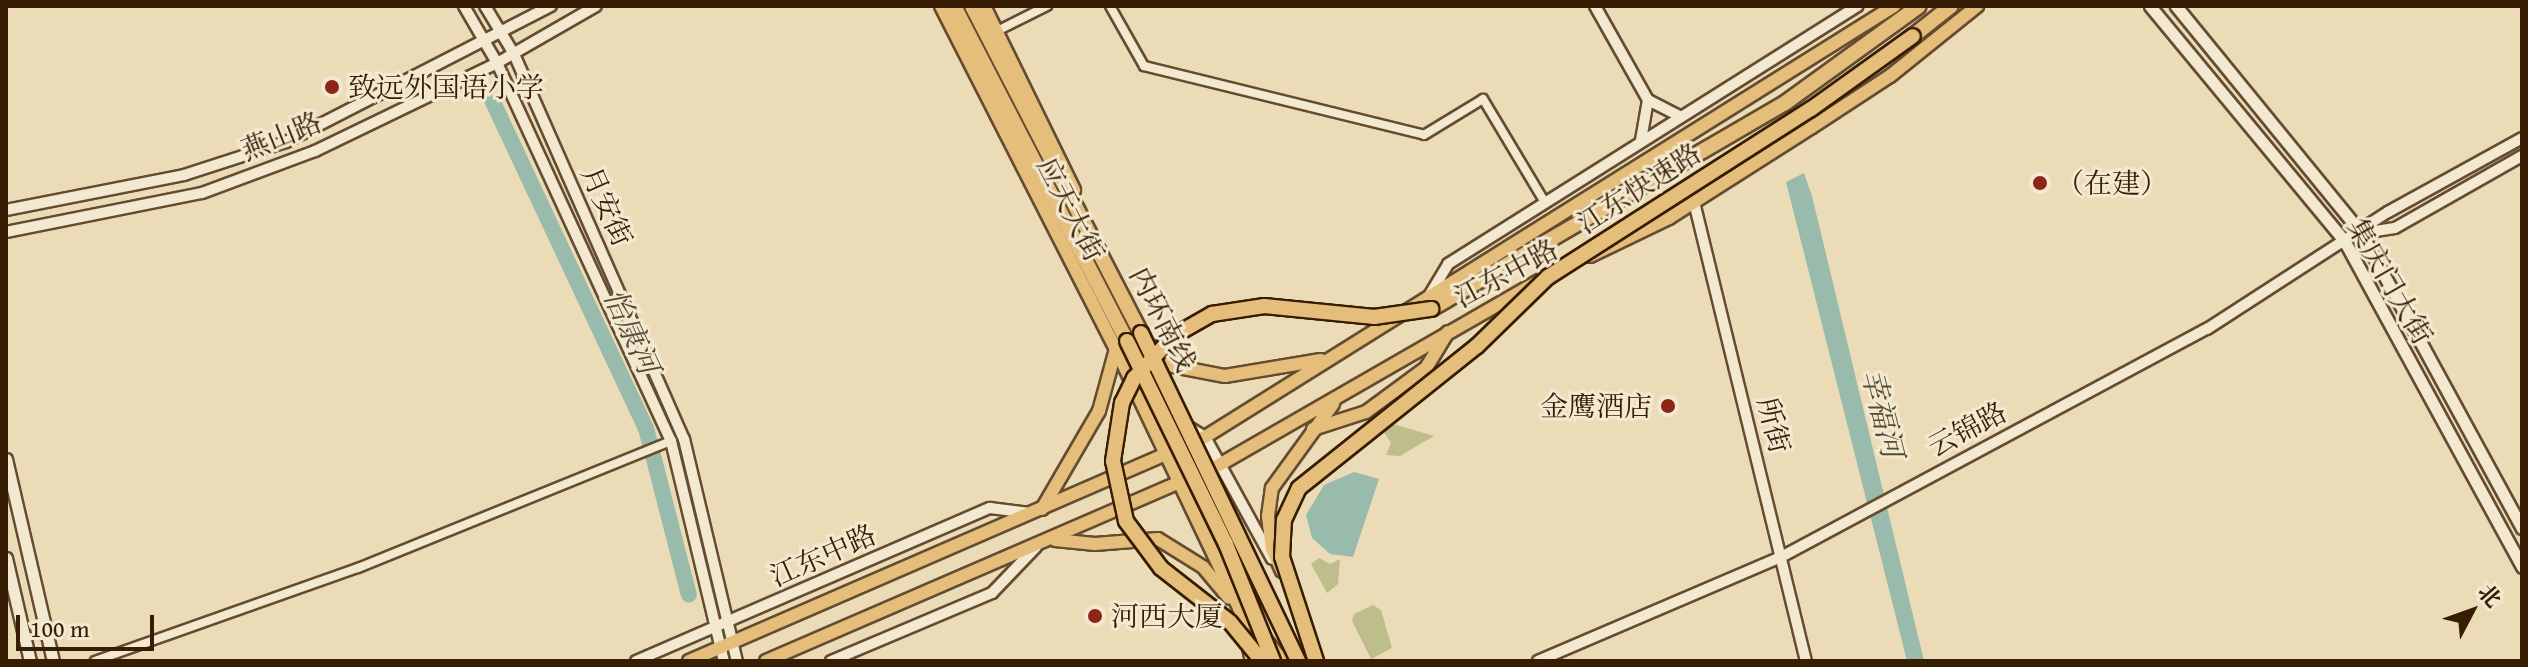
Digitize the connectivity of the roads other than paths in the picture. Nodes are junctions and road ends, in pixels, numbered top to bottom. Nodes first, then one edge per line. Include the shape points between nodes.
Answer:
1 (464, 6) edge
2 (485, 6) edge
3 (551, 6) edge
4 (596, 6) edge
5 (941, 6) edge
6 (954, 6) edge
7 (972, 6) edge
8 (984, 6) edge
9 (1047, 6) edge
10 (1110, 6) edge
11 (1595, 6) edge
12 (1858, 6) edge
13 (1894, 6) edge
14 (1919, 6) edge
15 (1951, 6) edge
16 (1977, 6) edge
17 (2150, 6) edge
18 (2176, 6) edge
19 (997, 31) junction
20 (502, 33) junction
21 (486, 41) junction
22 (514, 54) junction
23 (497, 63) junction
24 (1648, 100) junction
25 (1679, 116) junction
26 (2522, 138) edge
27 (1641, 140) junction
28 (2522, 156) edge
29 (1544, 201) junction
30 (1694, 202) junction
31 (6, 210) edge
32 (6, 232) edge
33 (2361, 233) junction
34 (2345, 242) junction
35 (1430, 303) junction
36 (1449, 330) junction
37 (1148, 341) junction
38 (1116, 349) junction
39 (1332, 357) junction
40 (1342, 394) junction
41 (1184, 424) junction
42 (1313, 429) junction
43 (1205, 437) junction
44 (671, 441) junction
45 (1189, 444) junction
46 (1168, 455) junction
47 (6, 459) edge
48 (1219, 465) junction
49 (1203, 472) junction
50 (1181, 483) junction
51 (1037, 511) junction
52 (2522, 528) edge
53 (1052, 539) junction
54 (1036, 547) junction
55 (1781, 557) junction
56 (6, 558) edge
57 (2522, 567) edge
58 (1299, 606) junction
59 (1239, 608) junction
60 (728, 622) junction
61 (716, 627) junction
62 (727, 645) junction
63 (30, 661) edge
64 (53, 661) edge
65 (95, 661) edge
66 (636, 661) edge
67 (689, 661) edge
68 (724, 661) edge
69 (737, 661) edge
70 (766, 661) edge
71 (831, 661) edge
72 (1251, 661) edge
73 (1262, 661) edge
74 (1273, 661) edge
75 (1283, 661) edge
76 (1291, 661) edge
77 (1298, 661) edge
78 (1316, 661) edge
79 (1323, 661) edge
80 (1538, 661) edge
81 (1806, 661) edge

1 - 21 street
2 - 20 street, 月安街
3 - 20 street, 燕山路
4 - 22 street, 燕山路
5 - 38 main road, 应天大街
6 - 74 highway, 内环南线, bridge via 1175,435
7 - 77 highway, 内环南线, bridge via 1192,431
8 - 19 main road, 应天大街
9 - 19 street
10 - 29 street via 1144,66 1424,135 1483,99
11 - 24 street
12 - 25 street, 江东中路
13 - 35 main road, 江东中路
14 - 35 highway, 江东快速路 via 1785,103
15 - 78 highway, 江东快速路, bridge via 1811,109 1548,277 1477,346 1299,488 1284,520 1282,557
16 - 30 main road, 江东中路 via 1890,76
17 - 34 main road, 集庆门大街
18 - 33 main road, 集庆门大街
19 - 37 main road, 应天大街
20 - 21 street, 燕山路
20 - 22 street, 月安街
21 - 23 street
21 - 31 street, 燕山路 via 286,142 184,175
22 - 23 street, 燕山路
22 - 60 street, 月安街 via 684,439
23 - 32 street, 燕山路 via 315,151 202,193
23 - 44 street
24 - 25 street
24 - 27 street
25 - 27 street, 江东中路
26 - 33 street, 云锦路 via 2388,212
27 - 29 street, 江东中路
28 - 33 street, 云锦路 via 2395,228
29 - 35 street, 江东中路 via 1448,264
30 - 36 main road, 江东中路
30 - 55 street, 所街
33 - 34 street, 云锦路
33 - 52 main road, 集庆门大街
34 - 55 street, 云锦路 via 2207,329
34 - 57 main road, 集庆门大街
35 - 39 main road, 江东中路
35 - 73 highway, bridge via 1374,317 1288,306 1230,309 1175,335 1134,378 1122,403 1113,461 1126,521 1161,568 1230,622
36 - 40 main road, 江东中路
36 - 42 main road via 1414,378 1366,412
37 - 39 main road via 1173,366 1225,376
37 - 41 main road, 应天大街
38 - 46 main road, 应天大街
38 - 51 main road via 1099,411
39 - 43 main road, 江东中路
40 - 42 main road
40 - 48 main road, 江东中路
41 - 43 street
41 - 45 main road, 应天大街
42 - 58 main road via 1272,488 1268,516 1272,549
43 - 45 main road, 江东中路
43 - 48 street
44 - 61 street
44 - 65 street via 358,568
45 - 46 main road, 江东中路
45 - 49 main road, 应天大街
46 - 50 main road, 应天大街
46 - 51 main road, 江东中路
47 - 64 main road
48 - 49 main road, 江东中路
48 - 58 street
49 - 50 main road, 江东中路
49 - 76 main road, 应天大街
50 - 53 main road, 江东中路
50 - 59 main road, 应天大街
51 - 60 street, 江东中路 via 990,508
51 - 62 main road, 江东中路
53 - 54 main road, 江东中路
53 - 59 main road via 1095,544 1158,539 1203,567
54 - 70 main road, 江东中路
54 - 71 street, 江东中路 via 992,593
55 - 80 street, 云锦路
55 - 81 street, 所街
56 - 63 main road
58 - 79 street
59 - 72 street, 应天大街
59 - 75 main road, 应天大街
60 - 61 street, 江东中路
60 - 62 street, 月安街
61 - 62 street
61 - 66 street, 江东中路
62 - 67 main road, 江东中路
62 - 68 street
62 - 69 street, 月安街

